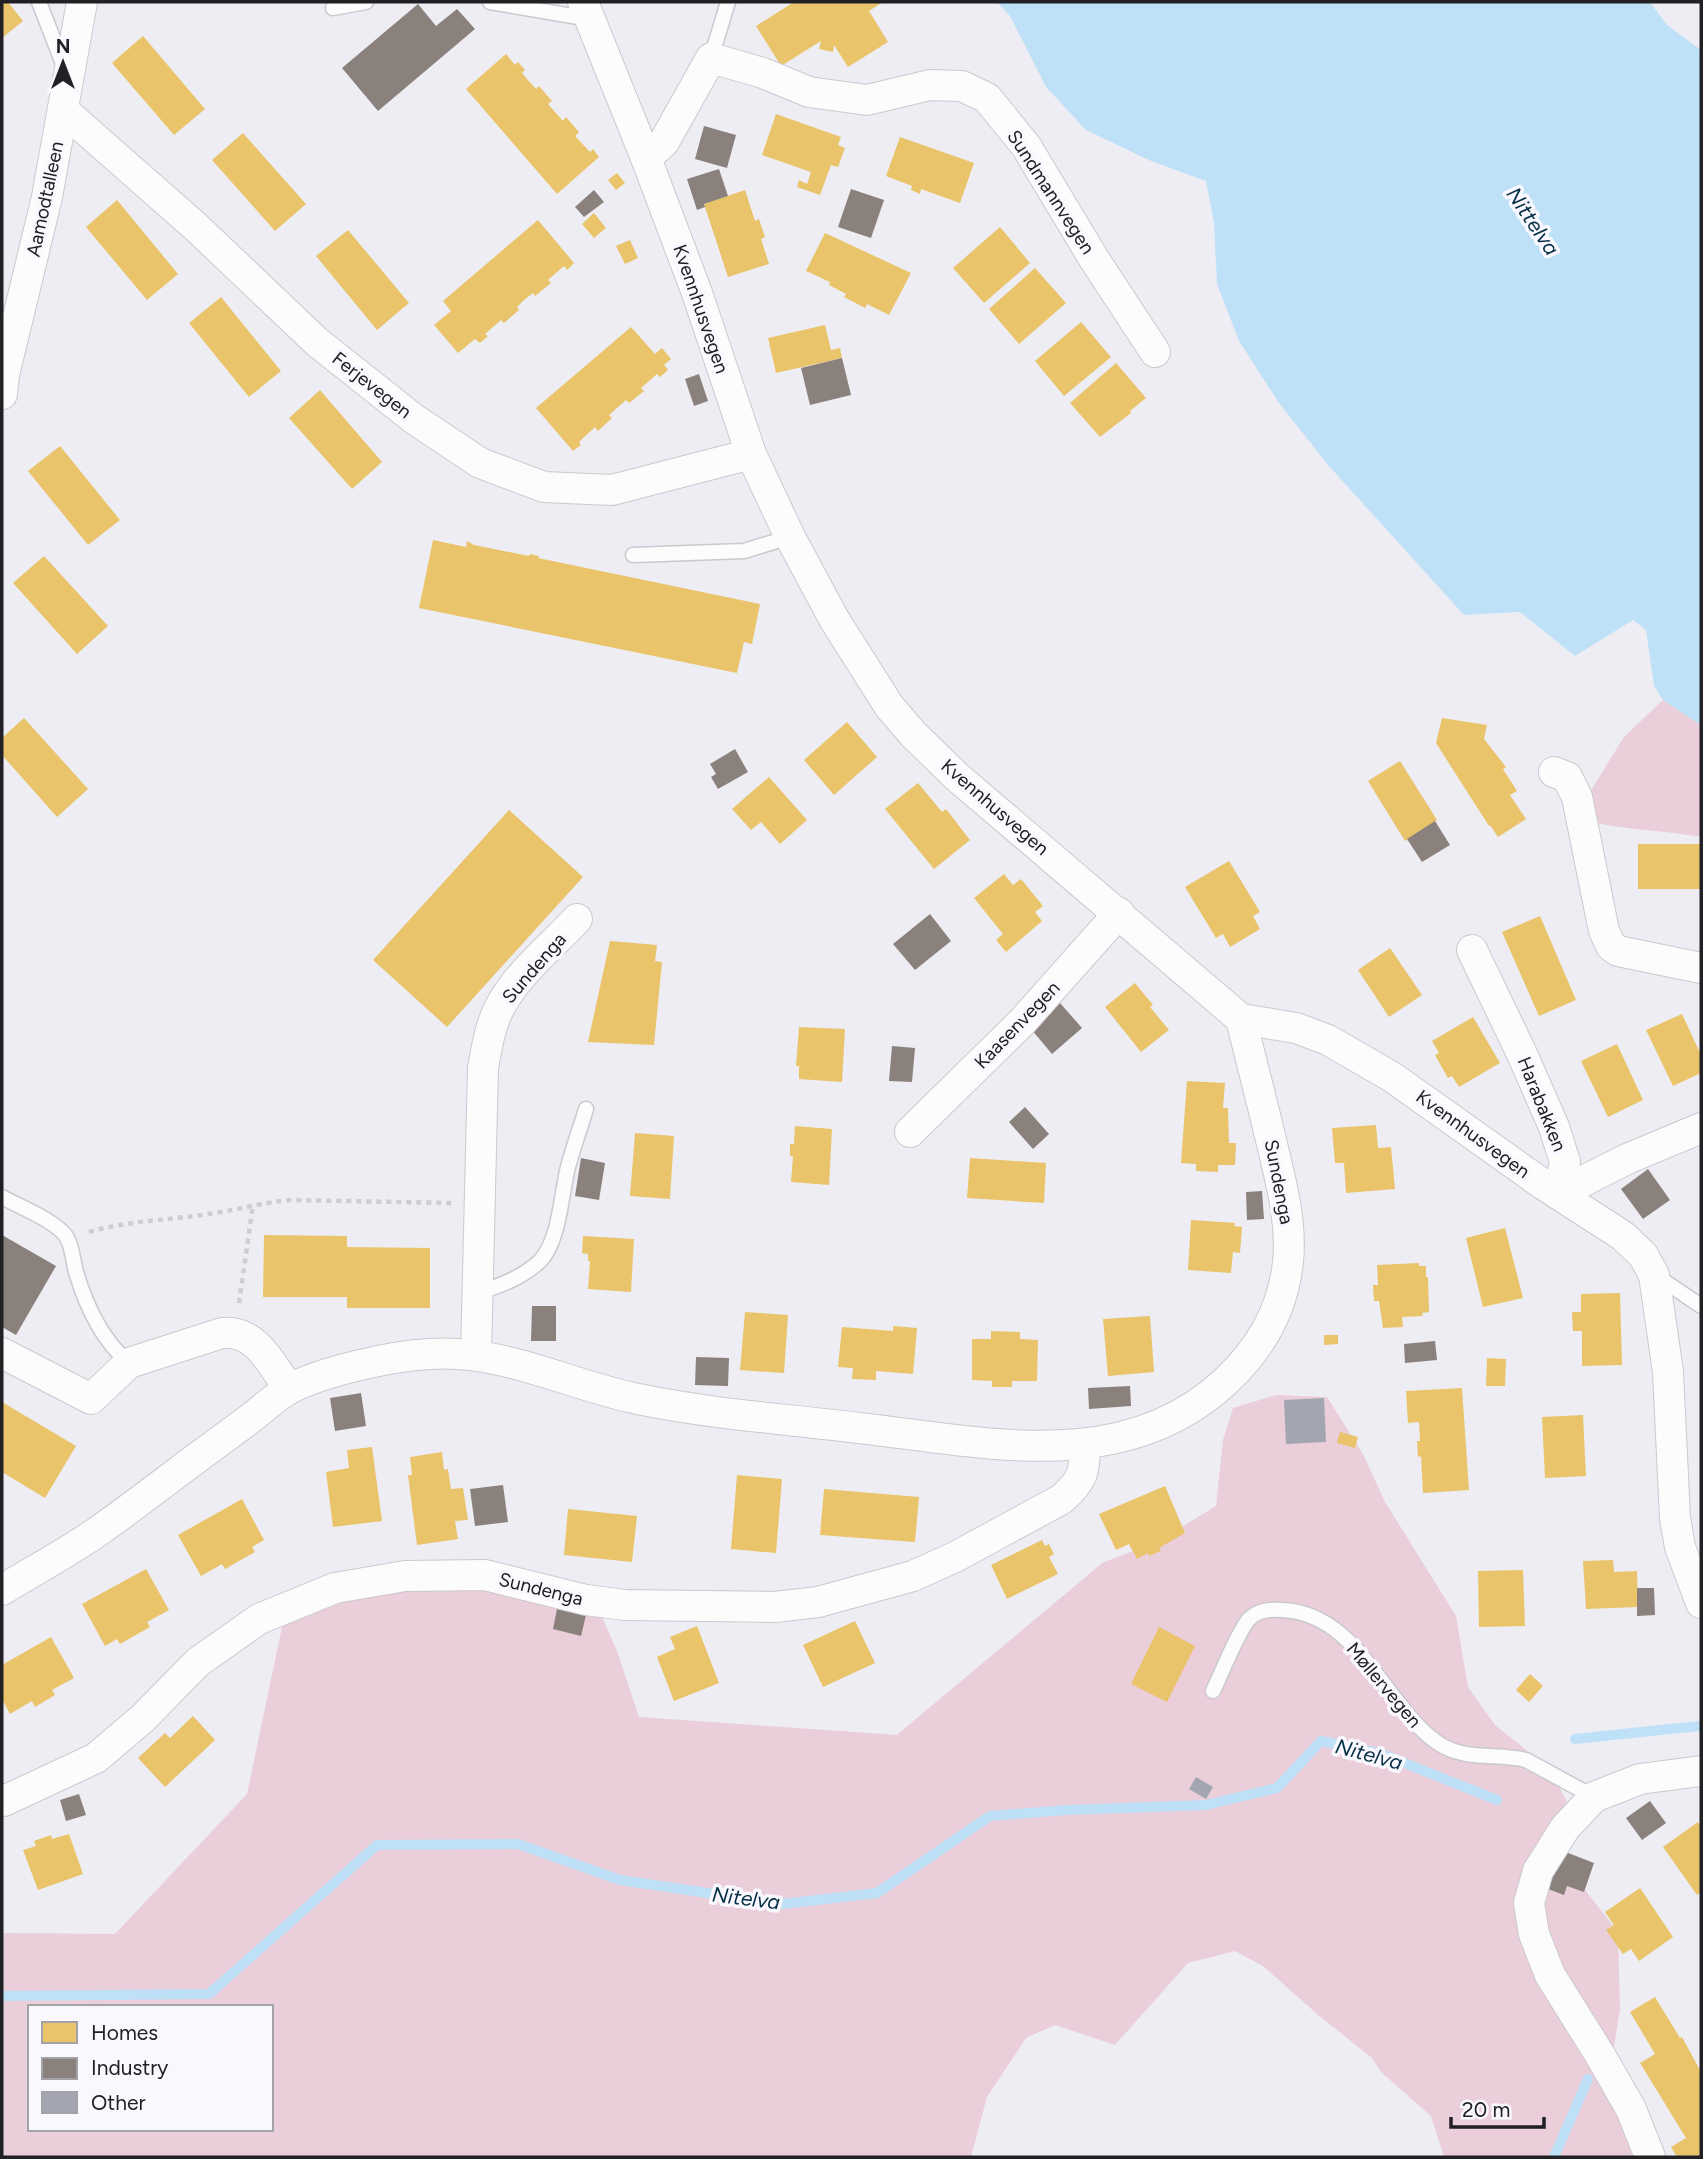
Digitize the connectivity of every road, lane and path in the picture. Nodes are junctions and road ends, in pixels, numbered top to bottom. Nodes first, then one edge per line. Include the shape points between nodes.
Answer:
1 (39, 2) edge
2 (82, 2) edge
3 (366, 2) edge
4 (490, 2) edge
5 (728, 2) edge
6 (333, 8) dead end
7 (586, 11) edge
8 (711, 58) junction
9 (68, 78) junction
10 (63, 110) junction
11 (646, 158) junction
12 (1155, 352) dead end
13 (2, 394) edge
14 (751, 454) junction
15 (790, 537) junction
16 (634, 555) dead end
17 (1554, 772) dead end
18 (1119, 912) junction
19 (578, 919) dead end
20 (1472, 950) dead end
21 (1701, 968) edge
22 (1241, 1019) junction
23 (586, 1110) dead end
24 (1701, 1128) edge
25 (910, 1132) dead end
26 (1558, 1194) junction
27 (2, 1197) edge
28 (479, 1203) junction
29 (253, 1205) junction
30 (68, 1238) junction
31 (1654, 1275) junction
32 (477, 1293) junction
33 (1701, 1306) edge
34 (235, 1332) junction
35 (2, 1353) edge
36 (476, 1355) junction
37 (129, 1363) junction
38 (289, 1389) junction
39 (1084, 1444) junction
40 (2, 1590) edge
41 (1701, 1603) edge
42 (1213, 1691) dead end
43 (1701, 1771) edge
44 (1594, 1797) junction
45 (3, 1801) edge
46 (1650, 2157) edge

1 - 9 lane
2 - 9 street, Aamodtalleen
3 - 6 lane
4 - 7 lane
5 - 8 lane
7 - 11 street, Kvennhusvegen
8 - 11 street via 664,142
8 - 12 street, Sundmannvegen via 821,94 867,100 930,85 962,86 987,98 1026,146
9 - 10 street, Aamodtalleen
10 - 13 street, Aamodtalleen
10 - 14 street, Ferjevegen via 197,227 317,342 414,419 480,463 544,487 612,490
11 - 14 street, Kvennhusvegen
14 - 15 street, Kvennhusvegen
15 - 16 lane via 744,551
15 - 18 street, Kvennhusvegen via 862,666 913,734
17 - 21 street via 1567,776 1577,797 1611,946
18 - 22 street, Kvennhusvegen
18 - 25 street, Kaasenvegen via 1022,1023
19 - 28 street, Sundenga via 523,975 501,1005 488,1038
20 - 26 street, Harabakken via 1554,1127 1565,1162
22 - 26 street, Kvennhusvegen via 1296,1028 1328,1040 1392,1077
22 - 39 street, Sundenga via 1286,1201 1288,1263 1274,1318 1244,1364 1188,1411 1121,1439
23 - 32 lane via 555,1231 541,1260 508,1283
24 - 26 street
26 - 31 street, Kvennhusvegen via 1623,1236 1643,1255
27 - 30 lane
28 - 29 path via 291,1200
28 - 32 street, Sundenga
29 - 30 path via 107,1227
29 - 34 path
30 - 37 lane via 94,1319 113,1350
31 - 33 lane
31 - 41 street, Kvennhusvegen via 1668,1371 1675,1518 1680,1547
32 - 36 street, Sundenga
34 - 37 street
34 - 38 street via 260,1347
35 - 37 street via 91,1399
36 - 38 street, Sundenga via 430,1354 381,1362
36 - 39 street, Sundenga via 637,1399 709,1411 1001,1444
38 - 40 street, Sundenga via 94,1534
39 - 45 street, Sundenga via 1083,1474 1062,1499 913,1576 818,1602 775,1607 625,1605 485,1575 405,1576 335,1588 259,1619 198,1662 96,1758
42 - 44 lane, Møllervegen via 1247,1621 1258,1612 1292,1610 1334,1629 1353,1645 1419,1729 1440,1745 1474,1756 1526,1760
43 - 44 street via 1640,1779
44 - 46 street via 1565,1828 1538,1871 1529,1903 1534,1934 1550,1975 1631,2109

